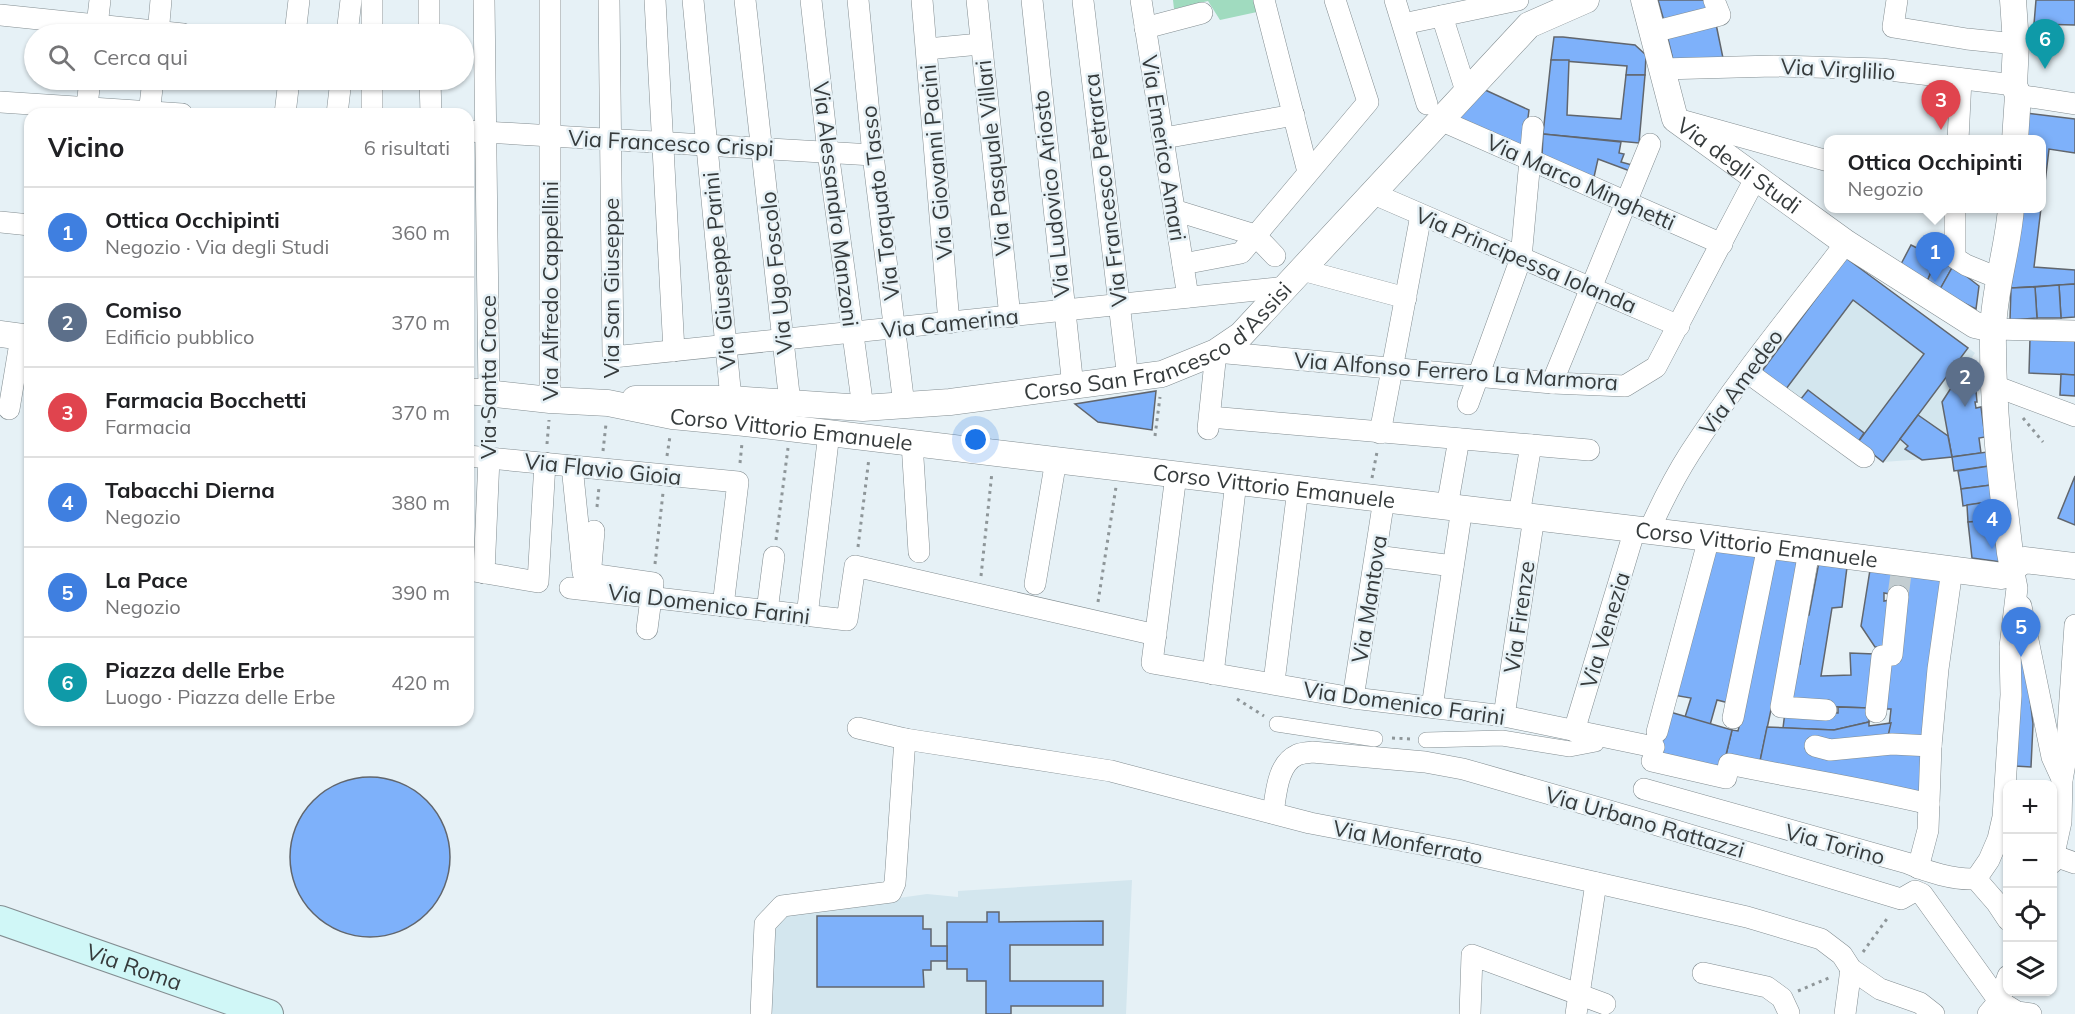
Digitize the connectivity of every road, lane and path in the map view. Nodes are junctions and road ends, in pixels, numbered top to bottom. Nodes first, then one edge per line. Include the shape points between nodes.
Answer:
1 (100, 0) edge
2 (161, 0) edge
3 (299, 0) edge
4 (351, 0) edge
5 (372, 0) edge
6 (429, 0) edge
7 (484, 0) edge
8 (550, 0) edge
9 (609, 0) edge
10 (655, 0) edge
11 (693, 0) edge
12 (745, 0) edge
13 (811, 0) edge
14 (858, 0) edge
15 (922, 0) edge
16 (977, 0) edge
17 (1032, 0) edge
18 (1141, 0) edge
19 (1335, 0) edge
20 (1395, 0) edge
21 (1520, 0) edge
22 (1644, 0) edge
23 (1714, 0) edge
24 (1897, 0) edge
25 (2013, 0) edge
26 (1083, 1) edge
27 (1271, 1) edge
28 (1582, 1) edge
29 (1202, 13) dead end
30 (0, 15) edge
31 (1442, 16) junction
32 (58, 24) edge
33 (97, 24) edge
34 (159, 24) edge
35 (296, 24) edge
36 (348, 24) edge
37 (372, 24) edge
38 (429, 24) edge
39 (1403, 24) junction
40 (1529, 25) junction
41 (1144, 28) junction
42 (1653, 32) junction
43 (980, 44) junction
44 (2016, 45) junction
45 (927, 49) junction
46 (1662, 69) junction
47 (1961, 79) junction
48 (89, 90) edge
49 (152, 90) edge
50 (288, 90) edge
51 (340, 90) edge
52 (372, 90) edge
53 (430, 90) edge
54 (2016, 90) junction
55 (1466, 91) junction
56 (0, 102) edge
57 (2075, 104) edge
58 (57, 108) edge
59 (86, 108) edge
60 (150, 108) edge
61 (286, 108) edge
62 (339, 108) edge
63 (372, 108) edge
64 (430, 108) edge
65 (1433, 112) junction
66 (1294, 115) junction
67 (1675, 119) junction
68 (1533, 127) dead end
69 (477, 131) edge
70 (1958, 135) edge
71 (2015, 135) edge
72 (550, 136) junction
73 (1164, 138) junction
74 (611, 139) junction
75 (663, 142) junction
76 (1650, 144) dead end
77 (706, 145) junction
78 (762, 148) junction
79 (828, 152) junction
80 (873, 155) junction
81 (1824, 160) edge
82 (1530, 161) junction
83 (1308, 172) junction
84 (1756, 177) junction
85 (1374, 194) junction
86 (1626, 203) junction
87 (1174, 210) junction
88 (1955, 213) edge
89 (2010, 213) edge
90 (1421, 215) junction
91 (0, 222) edge
92 (24, 224) edge
93 (1255, 235) junction
94 (1846, 243) junction
95 (1722, 244) junction
96 (1275, 256) dead end
97 (1521, 258) junction
98 (1183, 264) junction
99 (1294, 278) junction
100 (1998, 278) junction
101 (1592, 288) junction
102 (1188, 297) junction
103 (1406, 298) junction
104 (1119, 305) junction
105 (1063, 312) junction
106 (1010, 317) junction
107 (949, 323) junction
108 (1679, 326) junction
109 (895, 329) junction
110 (1993, 329) junction
111 (2075, 331) edge
112 (852, 333) junction
113 (17, 337) edge
114 (783, 340) junction
115 (726, 346) junction
116 (674, 351) junction
117 (1216, 352) junction
118 (613, 357) joint
119 (1392, 369) junction
120 (1747, 372) junction
121 (1162, 374) junction
122 (1478, 376) junction
123 (1128, 379) junction
124 (1552, 383) junction
125 (1995, 386) junction
126 (1073, 387) junction
127 (479, 392) edge
128 (731, 399) junction
129 (550, 400) junction
130 (608, 403) junction
131 (790, 403) junction
132 (1468, 404) dead end
133 (904, 405) junction
134 (862, 408) junction
135 (9, 410) dead end
136 (2075, 416) edge
137 (672, 417) junction
138 (2026, 420) dead end
139 (745, 423) junction
140 (790, 429) junction
141 (1380, 432) junction
142 (829, 434) junction
143 (1155, 436) dead end
144 (872, 438) junction
145 (1459, 439) junction
146 (2043, 442) dead end
147 (912, 443) junction
148 (1531, 445) junction
149 (1589, 450) dead end
150 (994, 453) junction
151 (478, 457) edge
152 (1864, 457) dead end
153 (1056, 460) junction
154 (546, 464) junction
155 (572, 466) junction
156 (1119, 468) junction
157 (602, 469) junction
158 (665, 475) junction
159 (1176, 475) junction
160 (738, 482) junction
161 (1236, 482) junction
162 (1298, 489) junction
163 (1376, 498) junction
164 (1454, 507) junction
165 (1526, 516) junction
166 (1642, 530) junction
167 (594, 531) joint
168 (1709, 538) junction
169 (1768, 546) junction
170 (1809, 551) junction
171 (919, 552) dead end
172 (1376, 556) junction
173 (774, 557) joint
174 (855, 566) junction
175 (1453, 566) junction
176 (2075, 566) edge
177 (1952, 570) junction
178 (476, 572) edge
179 (590, 574) junction
180 (2015, 578) junction
181 (1035, 584) dead end
182 (570, 588) dead end
183 (652, 590) junction
184 (979, 595) junction
185 (1898, 596) tunnel mouth
186 (723, 606) junction
187 (767, 611) junction
188 (807, 616) junction
189 (1095, 621) junction
190 (2075, 625) edge
191 (647, 629) dead end
192 (1156, 636) junction
193 (1213, 674) junction
194 (1275, 674) dead end
195 (1353, 698) junction
196 (1432, 707) junction
197 (1826, 710) dead end
198 (1876, 712) dead end
199 (1504, 716) junction
200 (1733, 718) dead end
201 (1277, 724) joint
202 (858, 728) dead end
203 (1574, 731) junction
204 (904, 739) junction
205 (1375, 739) dead end
206 (1426, 740) dead end
207 (1596, 744) dead end
208 (1815, 746) dead end
209 (1932, 746) junction
210 (1654, 747) junction
211 (2062, 780) junction
212 (1644, 789) dead end
213 (1929, 804) junction
214 (1273, 813) junction
215 (2057, 843) edge
216 (2057, 860) edge
217 (2075, 863) edge
218 (1917, 868) junction
219 (1976, 879) junction
220 (1596, 883) junction
221 (1900, 898) junction
222 (2003, 913) edge
223 (0, 920) edge
224 (1851, 969) junction
225 (1703, 973) dead end
226 (2003, 985) edge
227 (1605, 1004) dead end
228 (1578, 1005) edge
229 (1993, 1007) edge
230 (1791, 1010) edge
231 (269, 1014) edge
232 (761, 1014) edge
233 (1470, 1014) edge
234 (1845, 1014) edge
235 (1934, 1014) edge
236 (2031, 1014) edge

1 - 33 street
2 - 34 street
3 - 35 street
4 - 36 street
5 - 37 street
6 - 38 street
7 - 69 street, Via Santa Croce
8 - 72 street, Via Alfredo Cappellini
9 - 74 street, Via San Giuseppe
10 - 75 street
11 - 77 street, Via Giuseppe Parini
12 - 78 street, Via Ugo Foscolo
13 - 79 street, Via Alessandro Manzoni
14 - 80 street, Via Torquato Tasso
15 - 45 street, Via Giovanni Pacini
16 - 43 street, Via Pasquale Villari
17 - 105 street, Via Ludovico Ariosto
18 - 41 street, Via Emerico Amari
19 - 83 street via 1368,102
20 - 39 street
21 - 31 street
21 - 40 street
22 - 42 street, Via degli Studi
23 - 42 street via 1720,15
24 - 44 street via 1893,27
25 - 44 street
26 - 104 street, Via Francesco Petrarca
27 - 66 street
28 - 40 street, Corso San Francesco d'Assisi
29 - 41 street
30 - 32 street
31 - 39 street
31 - 55 street
39 - 65 street
40 - 55 street, Corso San Francesco d'Assisi
41 - 73 street, Via Emerico Amari
42 - 46 street, Via degli Studi
43 - 45 street
43 - 106 street, Via Pasquale Villari
44 - 54 street
45 - 107 street, Via Giovanni Pacini
46 - 47 street, Via Virglilio via 1869,69
46 - 67 street, Via degli Studi
47 - 54 street, Via Virglilio
47 - 70 street
48 - 59 street
49 - 60 street
50 - 61 street
51 - 62 street
52 - 63 street
53 - 64 street
54 - 57 street, Via Virglilio
54 - 71 street
55 - 65 street, Corso San Francesco d'Assisi
56 - 58 street
65 - 82 street, Via Marco Minghetti
65 - 85 street, Corso San Francesco d'Assisi
66 - 73 street
66 - 83 street
67 - 81 street
67 - 84 street, Via degli Studi
68 - 82 street
69 - 72 street, Via Francesco Crispi
69 - 127 street, Via Santa Croce
72 - 74 street, Via Francesco Crispi
72 - 129 street, Via Alfredo Cappellini
73 - 87 street, Via Emerico Amari
74 - 75 street, Via Francesco Crispi
74 - 118 street, Via San Giuseppe
75 - 77 street, Via Francesco Crispi
75 - 116 street
76 - 86 street
77 - 78 street, Via Francesco Crispi
77 - 115 street, Via Giuseppe Parini
78 - 79 street, Via Francesco Crispi
78 - 114 street, Via Ugo Foscolo
79 - 80 street, Via Francesco Crispi
79 - 112 street, Via Alessandro Manzoni
80 - 109 street, Via Torquato Tasso
82 - 86 street, Via Marco Minghetti
82 - 97 street
83 - 93 street
84 - 94 street, Via degli Studi
84 - 95 street, Via Alfonso Ferrero La Marmora
85 - 90 street, Via Principessa Iolanda
85 - 99 street, Corso San Francesco d'Assisi
86 - 95 street, Via Marco Minghetti
86 - 101 street
87 - 93 street
87 - 98 street, Via Emerico Amari
88 - 100 street via 1954,258
89 - 100 street
90 - 97 street, Via Principessa Iolanda
90 - 103 street
91 - 92 street
93 - 96 street
93 - 98 street via 1242,253
94 - 110 street, Via degli Studi via 1975,325
94 - 120 street, Via Amedeo
95 - 108 street, Via Alfonso Ferrero La Marmora
97 - 101 street, Via Principessa Iolanda
97 - 122 street
98 - 102 street, Via Emerico Amari
99 - 102 street, Via Camerina
99 - 103 street
99 - 117 street, Corso San Francesco d'Assisi via 1241,335
100 - 110 street
101 - 108 street, Via Principessa Iolanda
101 - 124 street
102 - 104 street, Via Camerina
103 - 119 street
104 - 105 street, Via Camerina
104 - 123 street, Via Francesco Petrarca
105 - 106 street, Via Camerina
105 - 126 street, Via Ludovico Ariosto
106 - 107 street, Via Camerina
107 - 109 street, Via Camerina
108 - 124 street, Via Alfonso Ferrero La Marmora via 1656,367 1625,386
109 - 112 street, Via Camerina
109 - 133 street, Via Torquato Tasso
110 - 111 street, Via degli Studi
110 - 125 street
112 - 114 street, Via Camerina
112 - 134 street, Via Alessandro Manzoni
113 - 135 street
114 - 115 street, Via Camerina
114 - 131 street, Via Ugo Foscolo
115 - 116 street, Via Camerina
115 - 128 street, Via Giuseppe Parini
116 - 118 street, Via Camerina
117 - 119 street, Via Alfonso Ferrero La Marmora
117 - 121 street, Corso San Francesco d'Assisi
117 - 141 street via 1209,423
119 - 122 street, Via Alfonso Ferrero La Marmora
119 - 141 street
120 - 152 street
120 - 166 street, Via Amedeo
121 - 123 street, Corso San Francesco d'Assisi
121 - 143 path
122 - 124 street, Via Alfonso Ferrero La Marmora
122 - 132 street
123 - 126 street, Corso San Francesco d'Assisi
125 - 136 street
125 - 180 street via 1997,445
126 - 133 street, Corso San Francesco d'Assisi
127 - 129 street, Corso Vittorio Emanuele
127 - 151 path, Via Santa Croce
128 - 130 street, Corso San Francesco d'Assisi via 643,397
128 - 131 street, Corso San Francesco d'Assisi
129 - 130 street, Corso Vittorio Emanuele
129 - 154 path, Via Alfredo Cappellini
130 - 137 street, Corso Vittorio Emanuele
130 - 157 path, Via San Giuseppe
131 - 134 street, Corso San Francesco d'Assisi
133 - 134 street, Corso San Francesco d'Assisi
137 - 139 street, Corso Vittorio Emanuele
137 - 158 path
138 - 146 path
139 - 140 street, Corso Vittorio Emanuele
139 - 160 path
140 - 142 street, Corso Vittorio Emanuele
140 - 173 path
141 - 145 street
141 - 163 path
142 - 144 street, Corso Vittorio Emanuele
142 - 188 street
144 - 147 street, Corso Vittorio Emanuele
144 - 174 path
145 - 148 street
145 - 164 street
147 - 150 street, Corso Vittorio Emanuele
147 - 171 street
148 - 149 street
148 - 165 street, Via Firenze
150 - 153 street, Corso Vittorio Emanuele
150 - 184 path
151 - 154 street, Via Flavio Gioia
151 - 178 street, Via Santa Croce
153 - 156 street, Corso Vittorio Emanuele
153 - 181 street
154 - 155 street, Via Flavio Gioia
154 - 178 street via 538,582
155 - 157 street, Via Flavio Gioia
155 - 179 street via 583,573
156 - 159 street, Corso Vittorio Emanuele
156 - 189 path
157 - 158 street, Via Flavio Gioia
157 - 167 path, Via San Giuseppe
158 - 160 street, Via Flavio Gioia
158 - 183 path
159 - 161 street, Corso Vittorio Emanuele
159 - 192 street
160 - 186 street
161 - 162 street, Corso Vittorio Emanuele
161 - 193 street
162 - 163 street, Corso Vittorio Emanuele
162 - 194 street
163 - 164 street, Corso Vittorio Emanuele
163 - 172 street, Via Mantova
164 - 165 street, Corso Vittorio Emanuele
164 - 175 street
165 - 166 street, Corso Vittorio Emanuele
165 - 199 street, Via Firenze
166 - 168 street, Corso Vittorio Emanuele
166 - 203 street, Via Venezia
167 - 179 street
168 - 169 street, Corso Vittorio Emanuele
168 - 210 street
169 - 170 street, Corso Vittorio Emanuele
169 - 200 street
170 - 177 street, Corso Vittorio Emanuele via 1902,569
170 - 197 street via 1781,707
172 - 175 street
172 - 195 street, Via Mantova
173 - 187 street
174 - 184 street
174 - 188 street, Via Domenico Farini via 847,620
175 - 196 street
176 - 180 street, Corso Vittorio Emanuele via 2024,560
177 - 180 street, Corso Vittorio Emanuele
177 - 209 street
179 - 183 street
180 - 211 street via 2052,757
180 - 219 street via 2003,817 1989,860
182 - 183 street, Via Domenico Farini
183 - 186 street, Via Domenico Farini
183 - 191 street
184 - 189 street
185 - 198 street via 1892,655 1882,656
186 - 187 street, Via Domenico Farini
187 - 188 street, Via Domenico Farini
189 - 192 street
190 - 211 street
192 - 193 street, Via Domenico Farini via 1152,663
193 - 195 street, Via Domenico Farini
193 - 201 path via 1233,696
195 - 196 street, Via Domenico Farini
196 - 199 street, Via Domenico Farini
199 - 203 street, Via Domenico Farini
201 - 205 street
202 - 204 street, Via Monferrato
203 - 210 street, Via Domenico Farini
204 - 214 street, Via Monferrato via 1111,771
204 - 232 street via 895,883 891,892 782,906 765,924
206 - 207 street via 1502,738 1570,749
208 - 209 street via 1830,750 1892,744
209 - 213 street
210 - 213 street, Via Domenico Farini via 1725,778 1729,764
211 - 215 street
212 - 218 street, Via Torino
213 - 218 street via 1928,830
214 - 220 street, Via Monferrato
214 - 221 street, Via Urbano Rattazzi via 1279,778 1296,755 1312,752 1425,762 1623,814
216 - 217 street
218 - 219 street, Via Torino
219 - 222 street
220 - 224 street, Via Monferrato via 1748,917 1821,939 1842,955
220 - 228 street
221 - 224 path
221 - 229 street, Via Urbano Rattazzi via 1916,891 1922,894
223 - 231 main road, Via Roma
224 - 230 path
224 - 234 street
224 - 235 street, Via Monferrato via 1880,989 1920,1003
225 - 230 street via 1767,987
226 - 229 street
227 - 228 street
228 - 233 street via 1472,955
229 - 236 street

